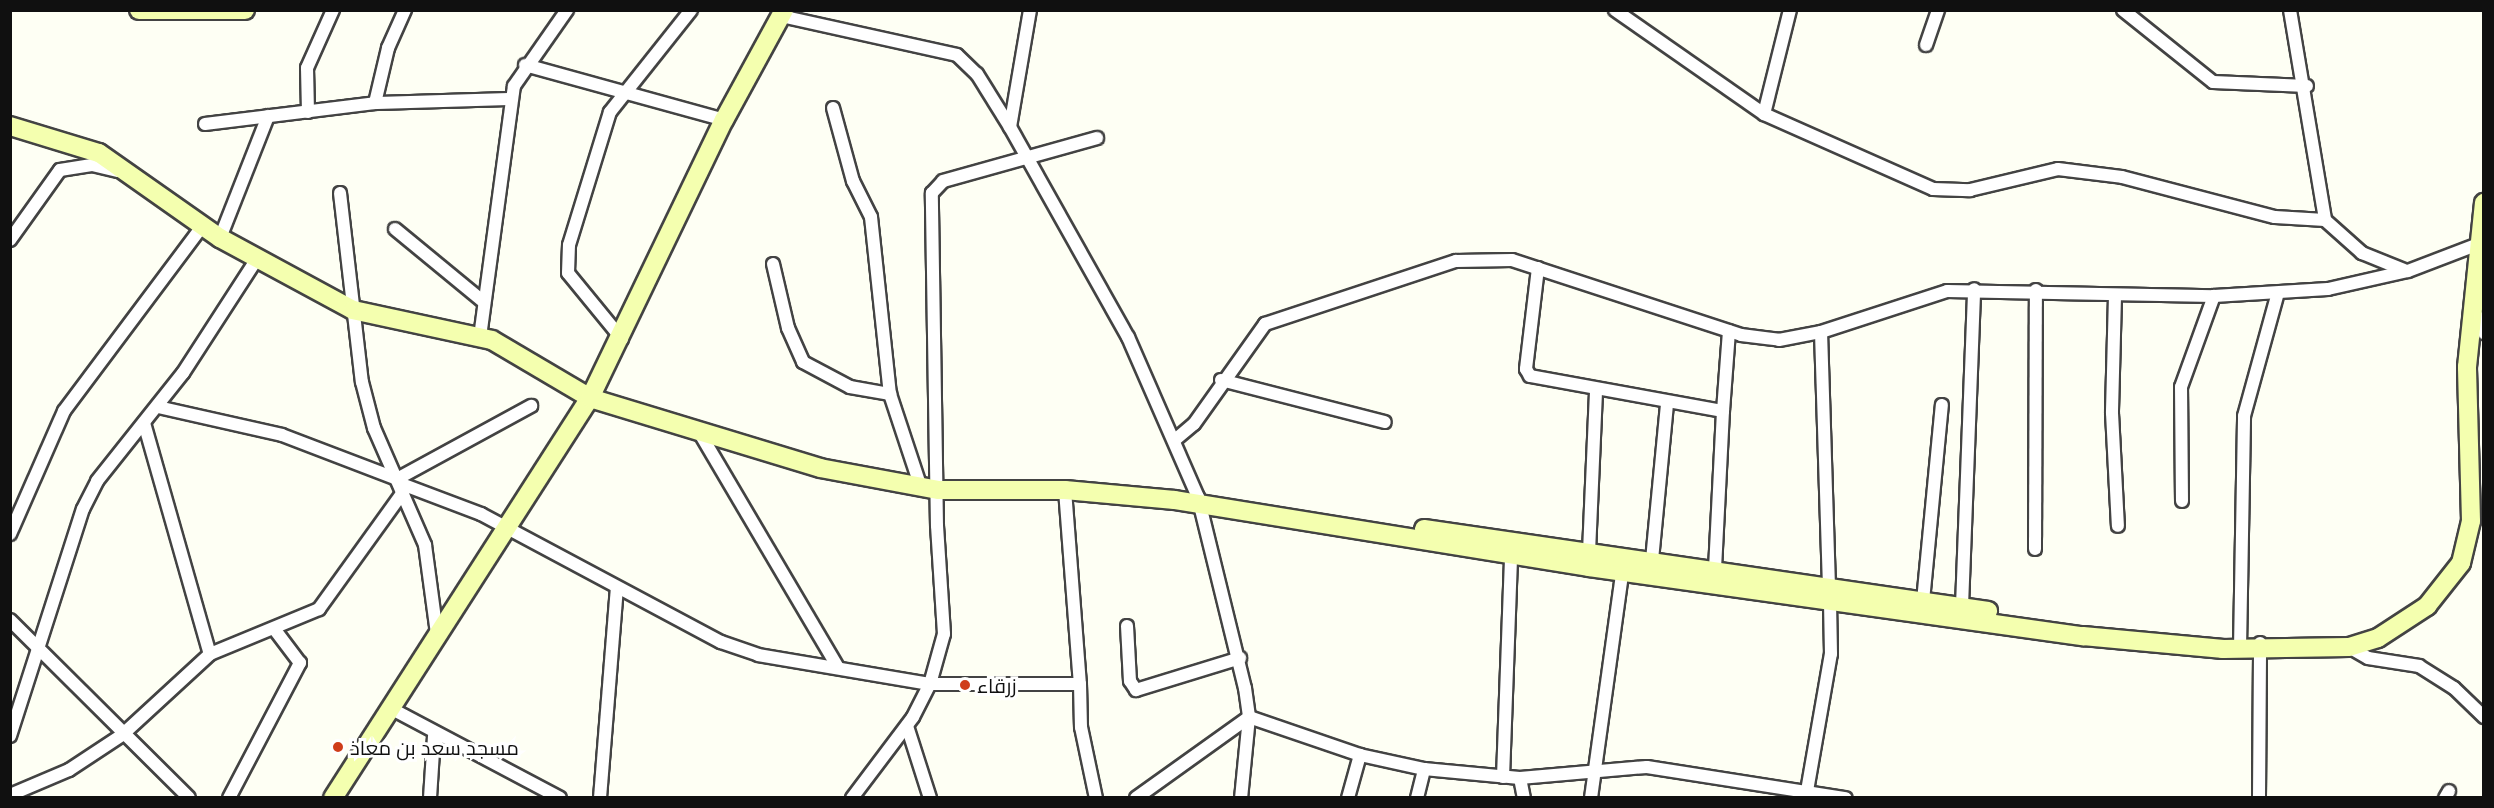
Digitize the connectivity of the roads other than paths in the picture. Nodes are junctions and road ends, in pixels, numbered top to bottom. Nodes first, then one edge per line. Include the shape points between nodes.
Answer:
1 (139, 10) edge
2 (244, 10) edge
3 (333, 10) edge
4 (405, 10) edge
5 (567, 10) edge
6 (691, 10) edge
7 (1030, 10) edge
8 (1615, 10) edge
9 (1790, 10) edge
10 (1938, 10) edge
11 (2123, 10) edge
12 (2290, 10) edge
13 (782, 13) edge
14 (1926, 45) dead end
15 (525, 64) junction
16 (2307, 86) junction
17 (621, 92) junction
18 (511, 99) junction
19 (375, 103) junction
20 (833, 108) dead end
21 (308, 112) junction
22 (1764, 114) junction
23 (267, 116) junction
24 (724, 120) junction
25 (205, 124) dead end
26 (10, 126) edge
27 (1010, 127) junction
28 (1097, 138) dead end
29 (1024, 157) junction
30 (123, 172) junction
31 (340, 193) dead end
32 (2484, 203) edge
33 (2325, 219) junction
34 (16, 220) edge
35 (203, 225) junction
36 (395, 228) dead end
37 (220, 238) junction
38 (10, 240) edge
39 (2480, 244) edge
40 (256, 260) junction
41 (773, 264) dead end
42 (1538, 268) junction
43 (2408, 271) junction
44 (1974, 289) junction
45 (2036, 290) junction
46 (2115, 296) junction
47 (2214, 296) junction
48 (2277, 296) junction
49 (484, 302) junction
50 (2471, 304) junction
51 (353, 310) junction
52 (1729, 331) junction
53 (1821, 332) junction
54 (2484, 333) edge
55 (480, 337) junction
56 (621, 339) junction
57 (1221, 380) junction
58 (1596, 392) junction
59 (890, 394) junction
60 (590, 398) junction
61 (531, 405) dead end
62 (1667, 405) junction
63 (1942, 405) dead end
64 (158, 407) junction
65 (1723, 411) junction
66 (1385, 422) dead end
67 (144, 423) junction
68 (701, 435) junction
69 (1176, 439) junction
70 (400, 485) junction
71 (930, 489) junction
72 (1065, 490) junction
73 (2182, 501) dead end
74 (1199, 503) junction
75 (2118, 526) dead end
76 (505, 527) junction
77 (10, 534) edge
78 (2035, 549) dead end
79 (1589, 552) junction
80 (1510, 554) junction
81 (1652, 560) junction
82 (1623, 563) junction
83 (1715, 571) junction
84 (617, 588) junction
85 (1829, 593) junction
86 (1923, 601) junction
87 (1962, 613) junction
88 (10, 620) edge
89 (1127, 626) dead end
90 (276, 631) junction
91 (437, 634) junction
92 (2240, 646) junction
93 (2264, 646) junction
94 (2349, 647) junction
95 (40, 648) junction
96 (210, 654) junction
97 (1240, 658) junction
98 (838, 668) junction
99 (930, 684) junction
100 (1080, 684) junction
101 (392, 709) junction
102 (1249, 717) junction
103 (2484, 717) edge
104 (907, 726) junction
105 (122, 735) junction
106 (10, 736) edge
107 (434, 736) junction
108 (1360, 755) junction
109 (1596, 768) junction
110 (1424, 769) junction
111 (1503, 777) junction
112 (1520, 778) junction
113 (1807, 791) junction
114 (10, 795) edge
115 (189, 798) edge
116 (229, 798) edge
117 (333, 798) edge
118 (430, 798) edge
119 (560, 798) edge
120 (600, 798) edge
121 (852, 798) edge
122 (930, 798) edge
123 (1096, 798) edge
124 (1136, 798) edge
125 (1240, 798) edge
126 (1348, 798) edge
127 (1417, 798) edge
128 (1524, 798) edge
129 (1591, 798) edge
130 (1846, 798) edge
131 (2259, 798) edge

1 - 2 street via 207,15
3 - 21 street via 307,68
4 - 19 street via 388,48
5 - 15 street
6 - 17 street
7 - 27 street
8 - 22 street
9 - 22 street
10 - 14 street
11 - 16 street via 2213,82
12 - 16 street
13 - 24 street
13 - 27 street via 957,55 977,74
15 - 17 street
15 - 18 street
16 - 33 street
17 - 24 street
17 - 56 street via 599,146 566,266
18 - 19 street
18 - 49 street
19 - 21 street
20 - 59 street via 853,181 874,232
21 - 23 street
22 - 33 street via 1933,189 1970,190 2068,170 2122,177 2275,217
23 - 25 street
23 - 37 street
24 - 56 street
26 - 30 street via 99,153
27 - 29 street
28 - 29 street
29 - 69 street via 1114,310
29 - 71 street via 943,181 932,193
30 - 34 street via 92,165 60,170
30 - 35 street
31 - 51 street
32 - 39 street
33 - 43 street via 2362,253
34 - 38 street
35 - 37 street
35 - 77 street via 64,411
36 - 49 street
37 - 40 street
39 - 43 street
39 - 50 street
40 - 51 street
40 - 64 street
41 - 59 street via 788,328 804,362 850,387
42 - 52 street
42 - 57 street via 1494,258 1456,261 1284,315 1259,329
42 - 58 street via 1527,373
43 - 48 street
44 - 45 street
44 - 53 street via 1927,295
44 - 87 street
45 - 46 street
45 - 78 street
46 - 47 street
46 - 75 street via 2112,413
47 - 48 street
47 - 73 street via 2180,395
48 - 92 street via 2244,416
49 - 55 street
50 - 54 street
50 - 94 street via 2467,367 2472,514 2467,550 2454,576 2412,619
51 - 55 street
51 - 70 street via 367,406
52 - 53 street via 1779,340
52 - 65 street
53 - 85 street
55 - 60 street
56 - 60 street
57 - 66 street
57 - 69 street via 1194,424
58 - 62 street
58 - 79 street
59 - 71 street
60 - 68 street
60 - 76 street
61 - 70 street
62 - 65 street
62 - 81 street
63 - 86 street
64 - 67 street
64 - 70 street via 282,435
65 - 83 street
67 - 95 street via 83,508 69,539
67 - 96 street
68 - 71 street
68 - 98 street
69 - 74 street
70 - 76 street
70 - 90 street via 330,598 303,619
70 - 91 street via 425,545
71 - 72 street
71 - 99 street via 946,616
72 - 74 street
72 - 100 street
74 - 79 street
74 - 80 street
74 - 97 street
76 - 84 street
76 - 91 street
79 - 82 street
80 - 82 street
80 - 111 street
81 - 82 street
81 - 83 street
82 - 85 street
82 - 109 street
83 - 85 street
84 - 98 street via 742,650
84 - 120 street
85 - 86 street
85 - 87 street
85 - 113 street via 1831,654
86 - 87 street
87 - 92 street
88 - 95 street
89 - 97 street via 1133,689
90 - 96 street
90 - 116 street via 300,663
91 - 101 street
92 - 93 street
93 - 94 street
93 - 131 street
94 - 103 street via 2368,658 2419,666 2454,688
95 - 105 street
95 - 106 street
96 - 105 street
97 - 102 street
98 - 99 street
99 - 100 street
99 - 104 street
100 - 123 street via 1083,739
101 - 107 street
101 - 117 street
102 - 108 street
102 - 124 street
102 - 125 street
104 - 121 street
104 - 122 street
105 - 114 street via 69,770
105 - 115 street
107 - 118 street
107 - 119 street
108 - 110 street
108 - 126 street
109 - 112 street
109 - 113 street via 1668,769
109 - 129 street
110 - 111 street
110 - 127 street
111 - 112 street
112 - 128 street
113 - 130 street

